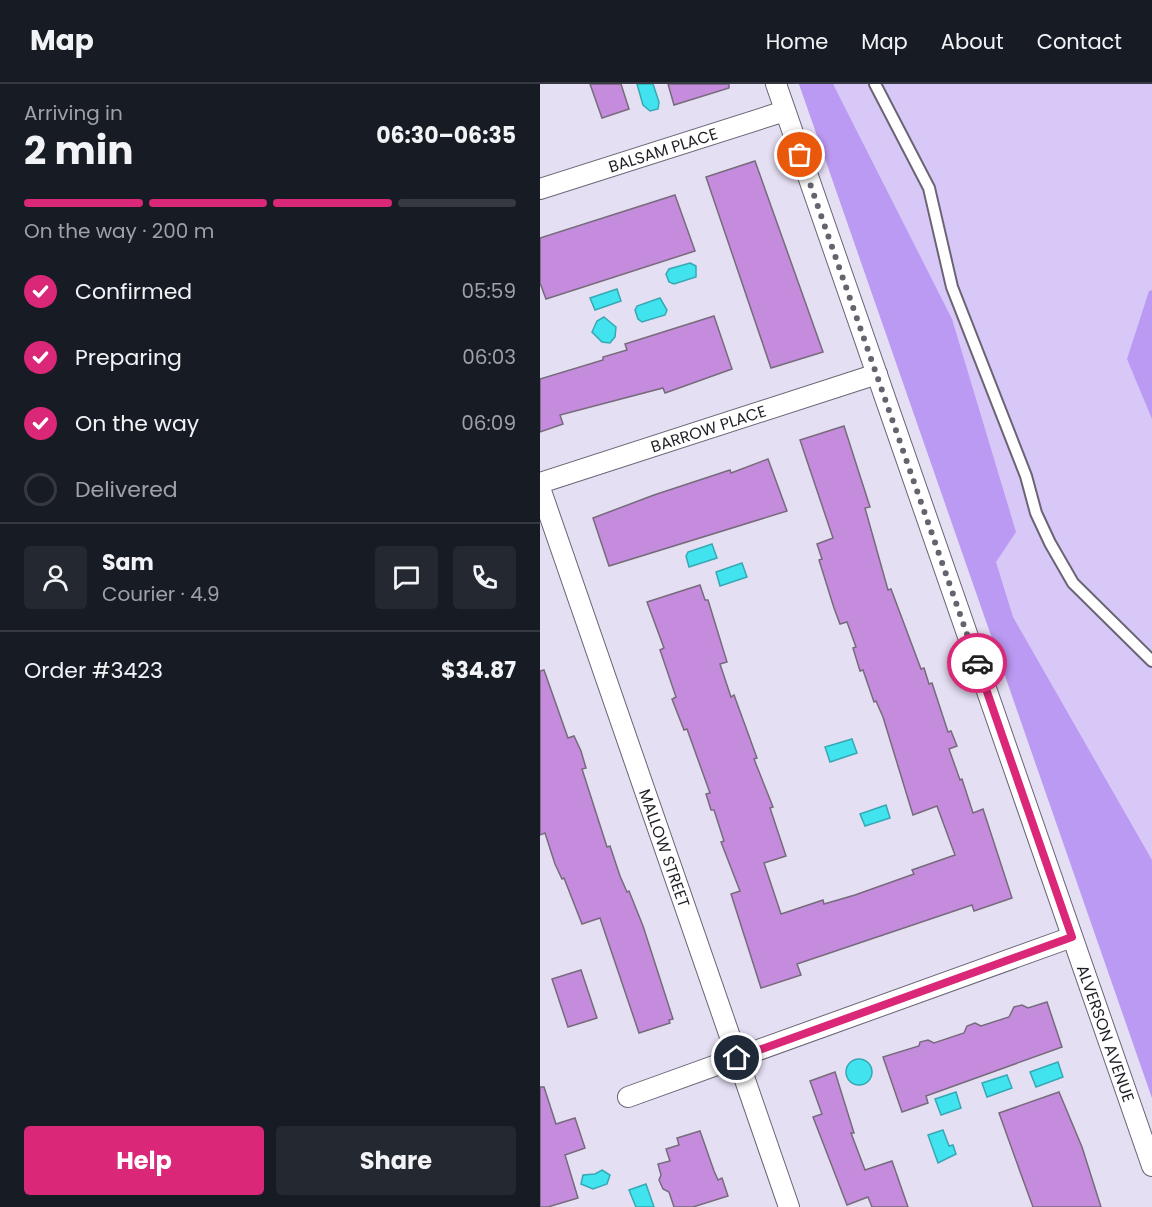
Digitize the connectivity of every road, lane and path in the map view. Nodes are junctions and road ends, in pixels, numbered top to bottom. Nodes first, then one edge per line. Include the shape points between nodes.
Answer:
1 (776, 84) edge
2 (875, 84) edge
3 (785, 111) junction
4 (540, 189) edge
5 (877, 374) junction
6 (540, 483) edge
7 (540, 488) edge
8 (1152, 661) edge
9 (1072, 937) junction
10 (737, 1058) junction
11 (628, 1097) dead end
12 (1152, 1166) edge
13 (789, 1207) edge

1 - 3 street, ALVERSON AVENUE
2 - 8 lane via 929,188 952,287 1050,543 1073,583
3 - 4 street, BALSAM PLACE
3 - 5 street, ALVERSON AVENUE
5 - 6 street, BARROW PLACE
5 - 9 street, ALVERSON AVENUE
7 - 10 street, MALLOW STREET
9 - 10 street
9 - 12 street, ALVERSON AVENUE
10 - 11 street
10 - 13 street, MALLOW STREET

